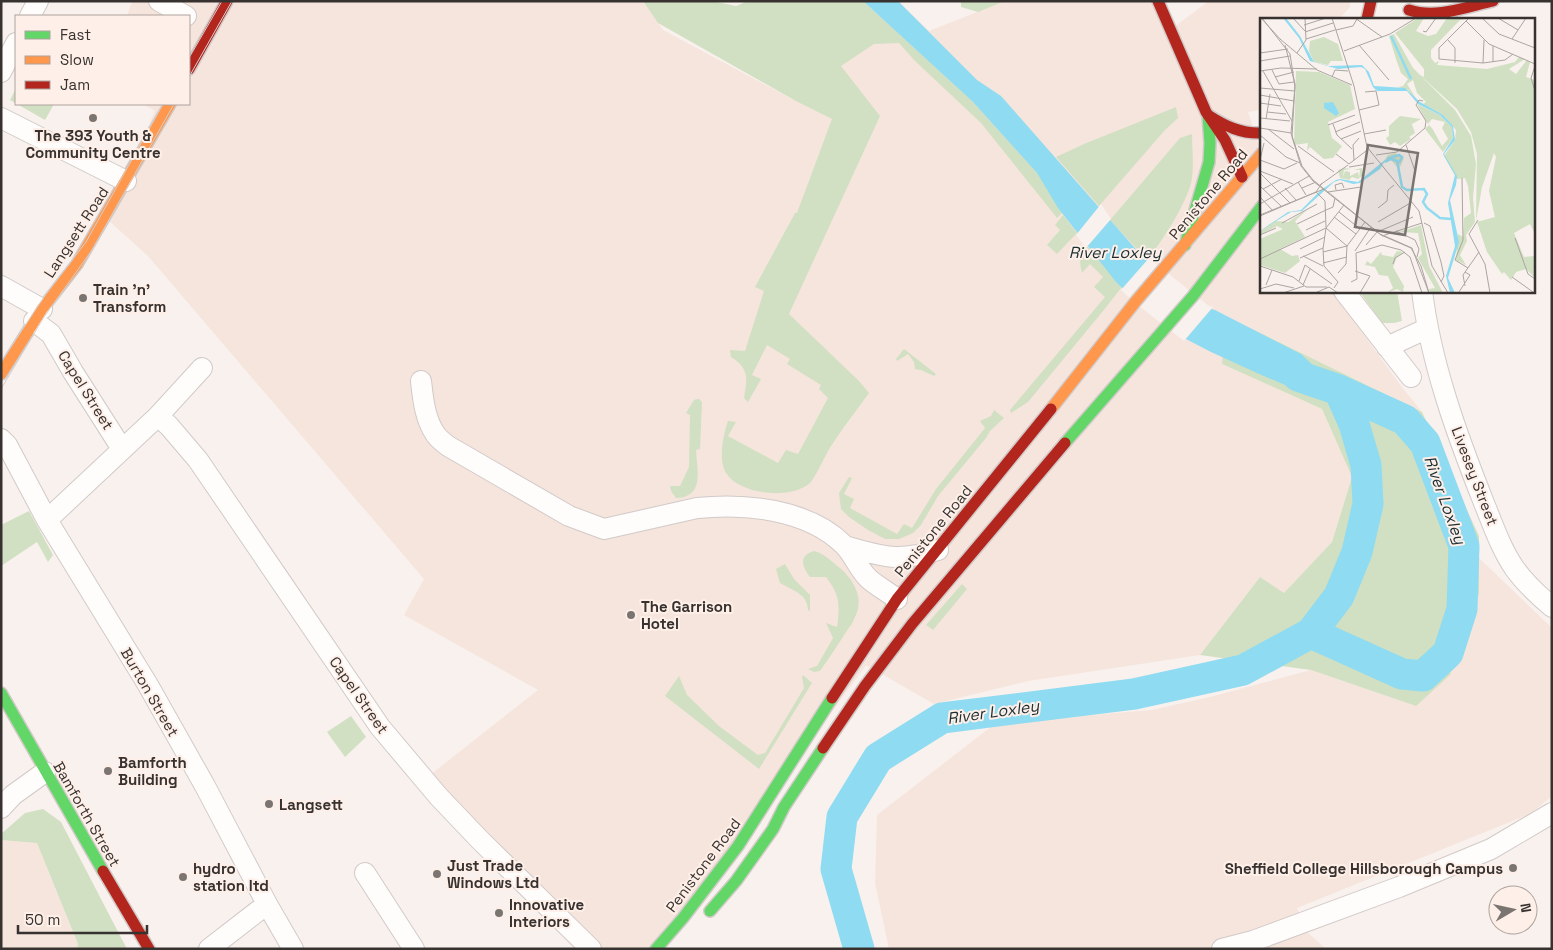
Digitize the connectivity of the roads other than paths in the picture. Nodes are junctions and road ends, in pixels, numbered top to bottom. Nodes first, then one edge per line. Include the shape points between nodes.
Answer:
1 (38, 1) edge
2 (159, 1) edge
3 (227, 1) edge
4 (1158, 1) edge
5 (1371, 1) edge
6 (1399, 1) edge
7 (1424, 1) edge
8 (1493, 1) edge
9 (1506, 1) edge
10 (1406, 12) junction
11 (31, 15) edge
12 (184, 15) edge
13 (1484, 16) dead end
14 (1367, 18) edge
15 (190, 19) edge
16 (210, 30) junction
17 (15, 45) edge
18 (190, 67) edge
19 (1, 72) edge
20 (169, 105) edge
21 (1208, 115) junction
22 (1, 118) edge
23 (1260, 134) edge
24 (1260, 155) edge
25 (1242, 177) junction
26 (126, 181) junction
27 (1245, 190) dead end
28 (1260, 208) edge
29 (1246, 210) dead end
30 (1246, 225) junction
31 (1184, 244) junction
32 (1, 286) edge
33 (1345, 292) edge
34 (1422, 292) edge
35 (38, 315) junction
36 (1428, 328) junction
37 (1387, 347) junction
38 (202, 368) dead end
39 (1, 374) edge
40 (1411, 378) dead end
41 (420, 381) dead end
42 (158, 416) junction
43 (1, 439) edge
44 (122, 449) junction
45 (47, 520) junction
46 (845, 546) junction
47 (938, 550) junction
48 (959, 569) junction
49 (930, 585) dead end
50 (905, 599) junction
51 (1552, 607) edge
52 (1, 693) edge
53 (45, 772) junction
54 (1, 808) edge
55 (1552, 813) edge
56 (365, 873) dead end
57 (267, 904) junction
58 (704, 918) dead end
59 (149, 949) edge
60 (210, 949) edge
61 (293, 949) edge
62 (414, 949) edge
63 (591, 949) edge
64 (656, 949) edge
65 (1222, 949) edge

1 - 11 street
2 - 12 street
3 - 16 main road
4 - 21 main road
5 - 14 main road
6 - 10 main road
7 - 10 main road
8 - 10 main road via 1439,14
9 - 13 main road
15 - 16 street
16 - 18 main road
17 - 19 street
20 - 26 main road, Langsett Road
21 - 23 main road via 1234,131
21 - 25 main road via 1225,140
21 - 31 main road via 1209,162
22 - 26 street
24 - 25 main road, Penistone Road
25 - 27 main road
25 - 31 main road, Penistone Road
26 - 35 main road, Langsett Road via 77,264
28 - 30 main road
29 - 30 main road
30 - 48 main road via 1193,296
31 - 47 main road, Penistone Road
32 - 35 street, Capel Street
33 - 37 street
34 - 36 street, Livesey Street
35 - 39 main road, Langsett Road
35 - 44 street, Capel Street
36 - 37 street
36 - 51 street, Livesey Street via 1455,425 1494,529 1515,569
37 - 40 street
38 - 42 street, Capel Street
41 - 46 street via 429,422 436,435 448,446 585,523 604,529 697,508 738,506 808,521
42 - 44 street, Capel Street
42 - 63 street, Capel Street via 198,460 380,727 439,797
43 - 45 street, Burton Street
44 - 45 street
45 - 57 street, Burton Street via 153,694
46 - 47 street via 885,557 902,558
46 - 50 street via 868,578
47 - 50 main road, Penistone Road
48 - 49 main road
48 - 58 main road via 864,686 773,828 736,881
50 - 64 main road, Penistone Road via 833,695 738,846
52 - 53 main road, Bamforth Street
53 - 54 street
53 - 59 main road, Bamforth Street
55 - 65 street via 1475,856 1253,941
56 - 62 street
57 - 60 street
57 - 61 street, Burton Street

